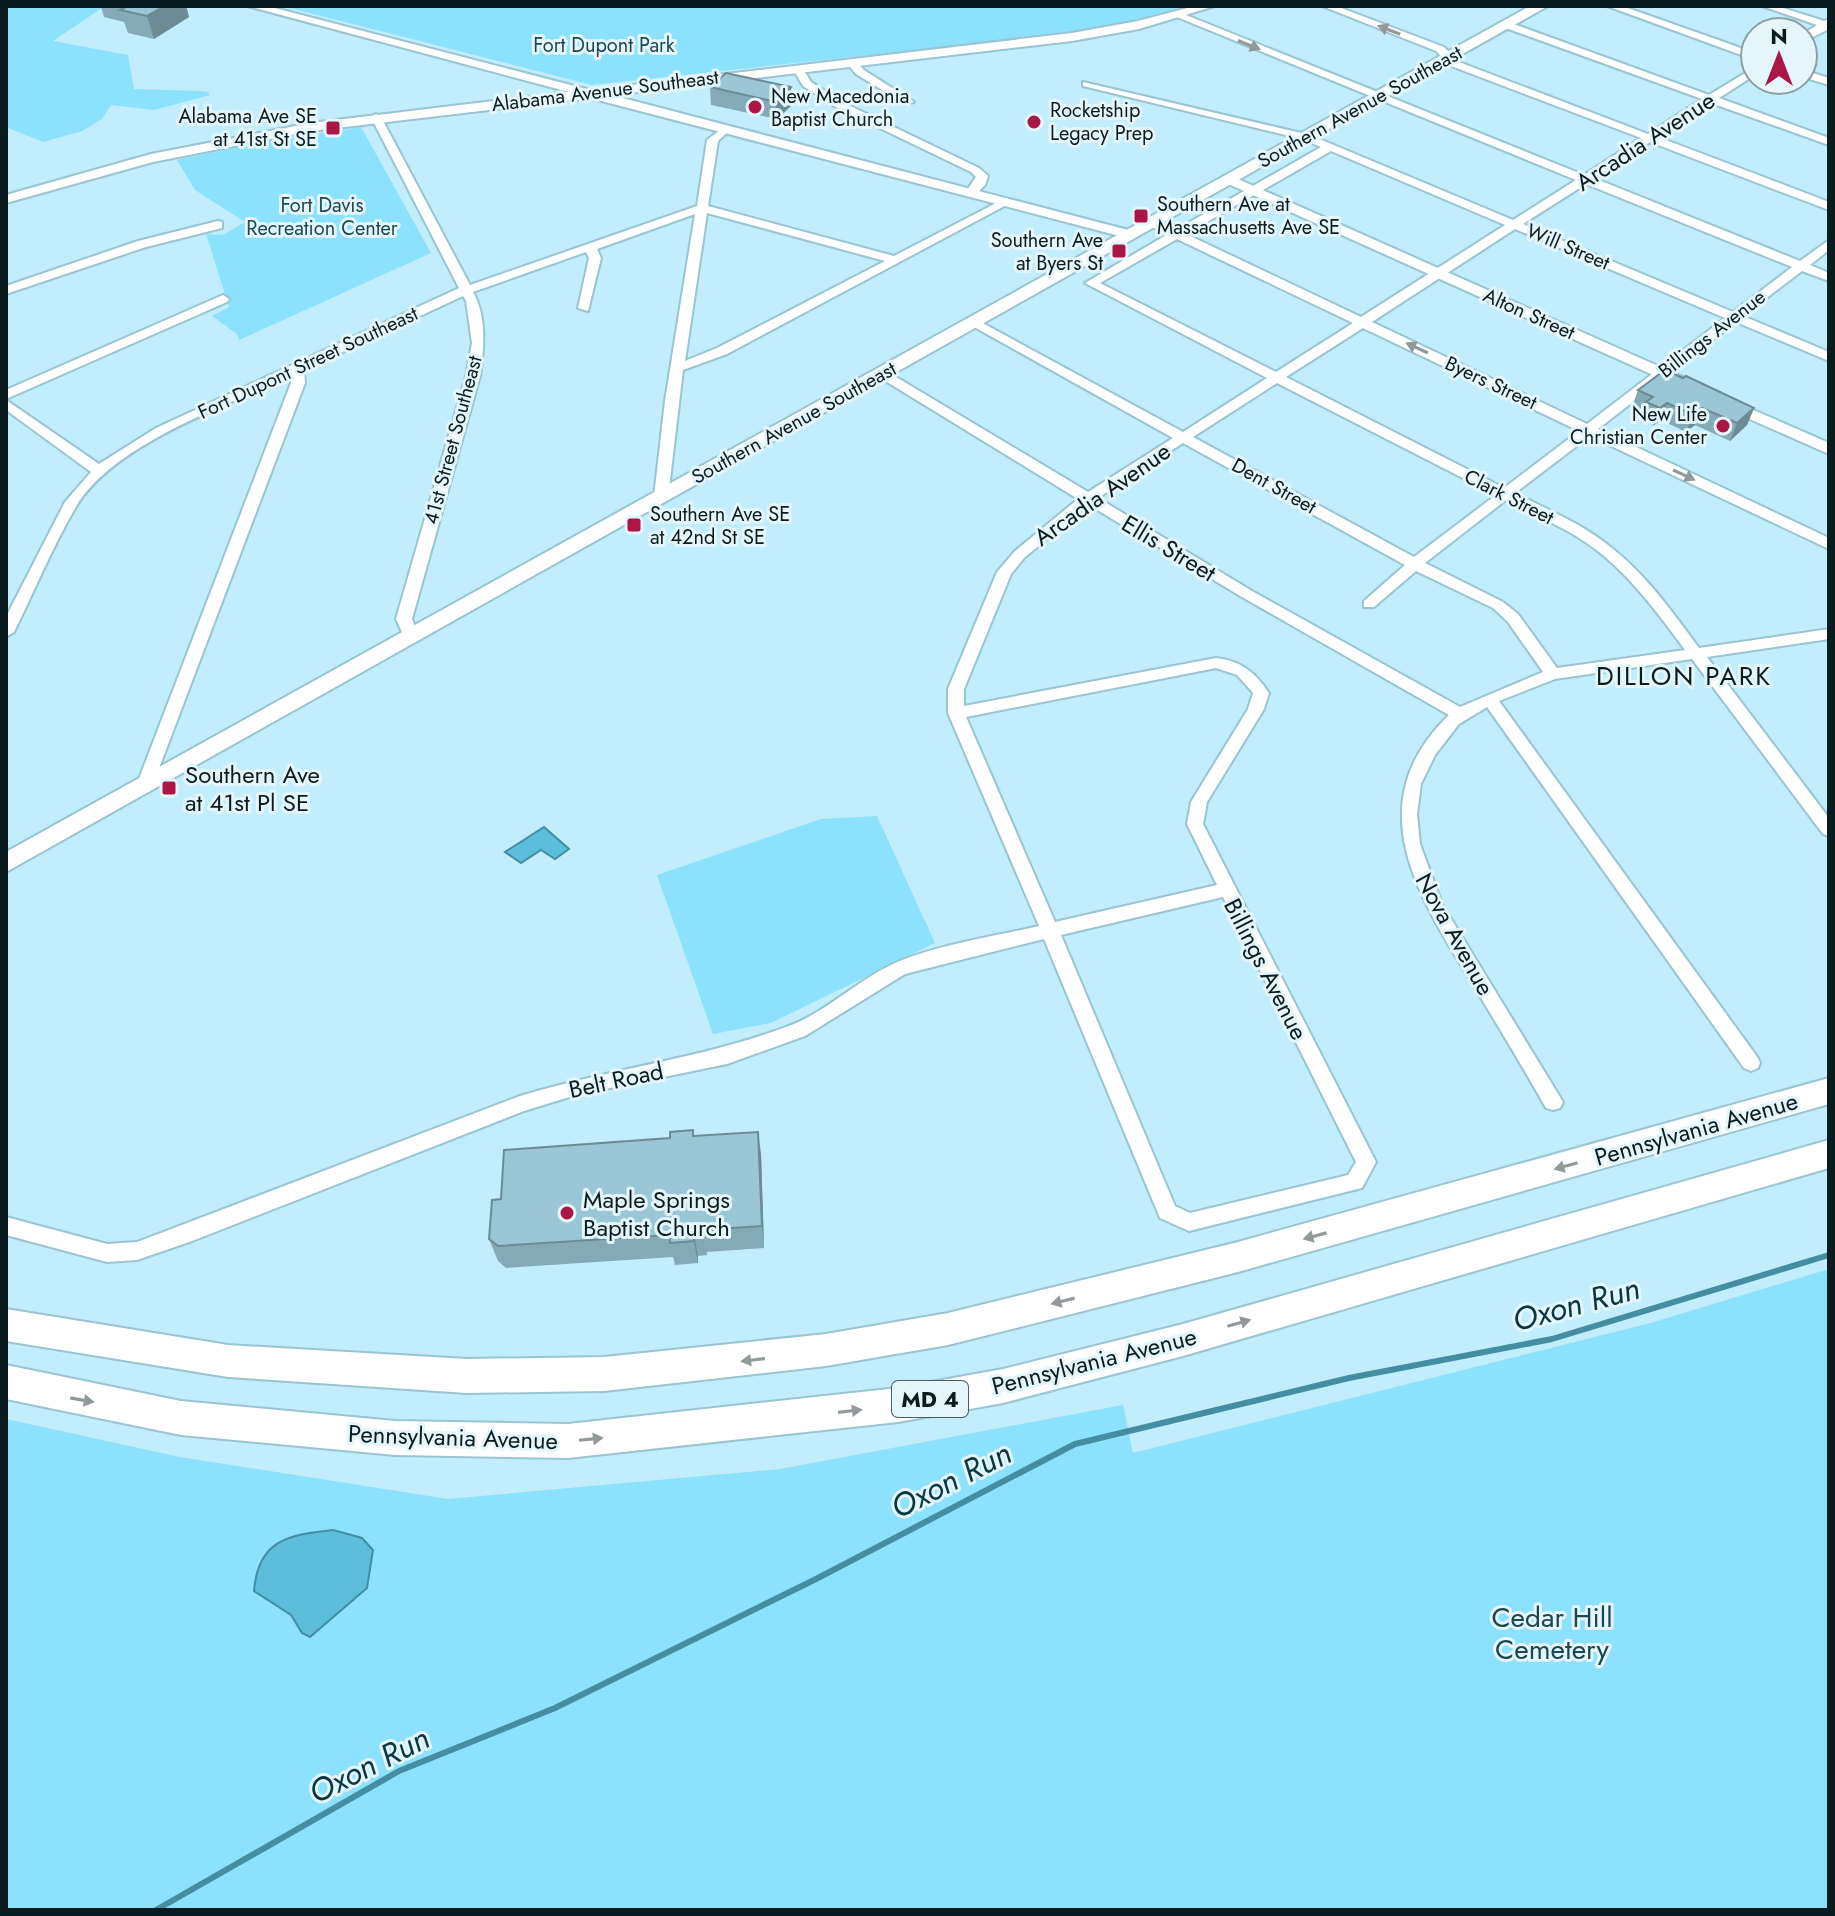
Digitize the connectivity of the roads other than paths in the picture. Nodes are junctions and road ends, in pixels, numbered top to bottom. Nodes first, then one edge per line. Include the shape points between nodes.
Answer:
1 (253, 6) edge
2 (1209, 6) edge
3 (1327, 6) edge
4 (1541, 6) edge
5 (1612, 6) edge
6 (1767, 6) edge
7 (1177, 15) junction
8 (1507, 25) junction
9 (1828, 25) edge
10 (1739, 51) edge
11 (1449, 57) junction
12 (851, 62) junction
13 (798, 69) junction
14 (1739, 80) edge
15 (1087, 84) dead end
16 (585, 93) junction
17 (1379, 96) junction
18 (1710, 99) junction
19 (909, 102) dead end
20 (376, 117) junction
21 (725, 129) junction
22 (1306, 137) junction
23 (1650, 138) junction
24 (1829, 142) edge
25 (1330, 147) junction
26 (1229, 179) junction
27 (1586, 179) junction
28 (1254, 190) junction
29 (971, 193) junction
30 (6, 199) edge
31 (1006, 202) junction
32 (1829, 206) edge
33 (702, 208) junction
34 (1153, 223) junction
35 (218, 225) dead end
36 (1515, 225) junction
37 (1176, 234) junction
38 (1131, 235) junction
39 (1829, 244) edge
40 (590, 247) junction
41 (896, 260) junction
42 (1800, 266) junction
43 (1439, 273) junction
44 (1829, 277) edge
45 (6, 290) edge
46 (466, 290) junction
47 (223, 299) dead end
48 (584, 308) dead end
49 (1734, 317) junction
50 (1362, 322) junction
51 (973, 323) junction
52 (1829, 357) edge
53 (297, 368) junction
54 (677, 368) junction
55 (1661, 373) junction
56 (881, 374) junction
57 (1275, 378) junction
58 (6, 395) edge
59 (6, 404) edge
60 (1588, 430) junction
61 (1184, 437) junction
62 (1829, 449) edge
63 (98, 470) junction
64 (1505, 494) junction
65 (661, 497) junction
66 (1087, 499) junction
67 (1829, 544) edge
68 (1415, 564) junction
69 (1369, 604) dead end
70 (6, 632) edge
71 (1829, 634) edge
72 (411, 637) junction
73 (1696, 655) junction
74 (1553, 674) junction
75 (1491, 701) junction
76 (956, 713) junction
77 (1460, 714) junction
78 (145, 784) junction
79 (1829, 830) edge
80 (6, 863) edge
81 (1226, 890) junction
82 (1049, 928) junction
83 (1751, 1063) dead end
84 (1829, 1091) edge
85 (1553, 1102) dead end
86 (1829, 1154) edge
87 (6, 1226) edge
88 (6, 1325) edge
89 (6, 1382) edge

1 - 16 street
2 - 7 street, Alabama Avenue Southeast
11 -> 3 street via 1438,48
4 - 8 main road, Southern Avenue Southeast
5 - 10 street
6 - 9 street
7 - 12 street, Alabama Avenue Southeast via 1072,37
7 -> 17 street
8 - 11 main road, Southern Avenue Southeast
8 - 18 street
11 - 17 main road, Southern Avenue Southeast
11 - 23 street via 1455,64
12 - 13 street, Alabama Avenue Southeast
12 - 19 street
13 - 16 street, Alabama Avenue Southeast
13 - 29 street via 807,84 838,104 975,170 982,176
14 - 18 street, Arcadia Avenue
15 - 22 street, Will Street
16 - 20 street, Alabama Avenue Southeast
16 - 21 street
17 - 22 main road, Southern Avenue Southeast
17 - 27 street
18 - 23 street, Arcadia Avenue
18 - 24 street
20 - 30 street, Alabama Avenue Southeast via 179,152
20 - 46 street, 41st Street Southeast
21 - 29 street
21 - 33 street via 713,140
22 - 25 street, Will Street
22 - 26 main road, Southern Avenue Southeast
23 - 27 street, Arcadia Avenue
23 - 32 street
25 - 28 street
25 - 36 street, Will Street
26 - 28 street, Alton Street
26 - 34 main road, Southern Avenue Southeast
27 - 36 street, Arcadia Avenue
27 - 42 street
28 - 37 street
28 - 43 street, Alton Street
29 - 31 street
31 - 38 street
31 - 41 street
33 - 40 street, Fort Dupont Street Southeast
33 - 41 street
33 - 54 street
34 - 37 street, Byers Street
34 - 38 main road, Southern Avenue Southeast
35 - 45 street via 142,244
36 - 43 street, Arcadia Avenue
36 - 49 street, Will Street
37 - 50 street, Byers Street
37 - 57 street, Clark Street via 1091,283
38 - 51 main road, Southern Avenue Southeast
39 - 42 street, Billings Avenue
40 - 46 street, Fort Dupont Street Southeast
40 - 48 street via 595,258
41 - 54 street via 722,351
42 - 44 street
42 - 49 street, Billings Avenue
43 - 50 street, Arcadia Avenue
43 - 55 street, Alton Street
46 - 53 street, Fort Dupont Street Southeast
46 - 72 street, 41st Street Southeast via 476,317 476,359 404,619
47 - 58 street
49 - 52 street, Will Street
49 - 55 street, Billings Avenue
50 - 57 street, Arcadia Avenue
60 -> 50 street, Byers Street
51 - 56 main road, Southern Avenue Southeast
51 - 61 street, Dent Street
53 - 63 street, Fort Dupont Street Southeast via 161,431
53 - 78 street via 298,383
54 - 65 street
55 - 60 street, Billings Avenue
55 - 62 street, Alton Street
56 - 65 main road, Southern Avenue Southeast
56 - 66 street, Ellis Street
57 - 61 street, Arcadia Avenue
57 - 64 street, Clark Street
59 - 63 street
60 - 64 street, Billings Avenue
60 -> 67 street, Byers Street
61 - 66 street, Arcadia Avenue
61 - 68 street, Dent Street
63 - 70 street, Fort Dupont Street Southeast via 72,502
64 - 68 street, Billings Avenue
64 - 73 street, Clark Street via 1607,551 1647,589
65 - 72 main road, Southern Avenue Southeast
66 - 76 street, Arcadia Avenue via 1004,572 956,689
66 - 77 street, Ellis Street
68 - 69 street, Billings Avenue
68 - 74 street, Dent Street via 1498,605
71 - 73 street, Nova Avenue
72 - 78 main road, Southern Avenue Southeast
73 - 74 street, Nova Avenue
73 - 79 street, Clark Street
74 - 75 street, Nova Avenue
75 - 77 street, Nova Avenue
75 - 83 street
76 - 81 street, Billings Avenue via 1216,663 1250,675 1261,693 1256,709 1199,802 1195,824
76 - 82 street
77 - 85 street, Nova Avenue via 1442,732 1414,780 1408,813 1413,854 1462,953
78 - 80 main road, Southern Avenue Southeast
81 - 82 street, Belt Road
81 - 82 street, Billings Avenue via 1366,1162 1355,1182 1189,1222 1167,1212
82 - 87 street, Belt Road via 899,969 798,1031 727,1056 520,1104 137,1251 97,1252
84 -> 88 highway, Pennsylvania Avenue via 1238,1257 948,1329 826,1350 604,1374 467,1376 228,1361
89 -> 86 highway, Pennsylvania Avenue / MD 4 via 181,1418 395,1438 568,1441 898,1405 1003,1386 1183,1340

